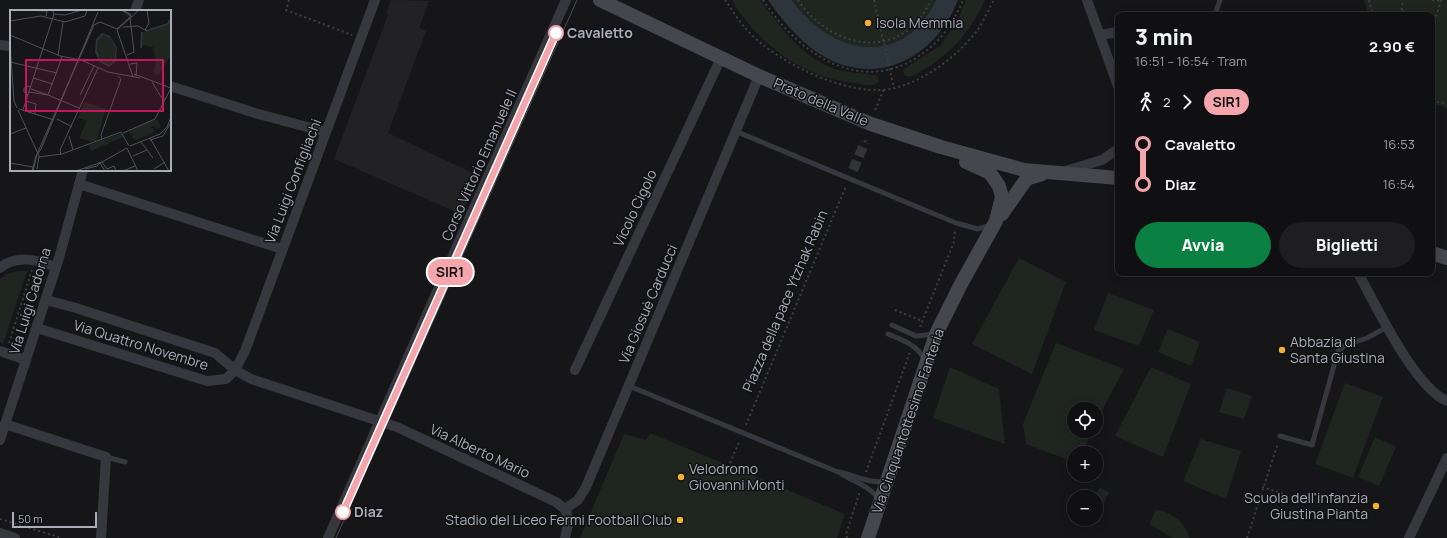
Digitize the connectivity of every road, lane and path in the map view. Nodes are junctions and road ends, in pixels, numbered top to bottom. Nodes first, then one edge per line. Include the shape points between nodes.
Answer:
1 (139, 0) edge
2 (289, 0) edge
3 (375, 0) edge
4 (566, 0) edge
5 (600, 0) edge
6 (725, 0) edge
7 (763, 0) edge
8 (798, 0) edge
9 (874, 0) edge
10 (931, 0) edge
11 (962, 0) edge
12 (994, 0) edge
13 (1087, 0) edge
14 (1220, 0) edge
15 (1368, 0) edge
16 (1403, 0) edge
17 (1432, 0) edge
18 (1441, 0) edge
19 (135, 10) edge
20 (1402, 11) joint
21 (1216, 12) edge
22 (1372, 12) edge
23 (1408, 12) edge
24 (1436, 16) joint
25 (1435, 21) edge
26 (1115, 32) edge
27 (1100, 35) junction
28 (361, 39) junction
29 (883, 42) junction
30 (0, 45) edge
31 (10, 46) edge
32 (721, 58) junction
33 (890, 69) junction
34 (759, 76) junction
35 (1115, 78) edge
36 (171, 86) edge
37 (894, 88) junction
38 (884, 89) junction
39 (1435, 102) edge
40 (1447, 104) edge
41 (875, 110) dead end
42 (871, 124) junction
43 (735, 131) junction
44 (326, 132) junction
45 (1115, 152) edge
46 (83, 171) edge
47 (1053, 173) junction
48 (1115, 178) edge
49 (849, 179) junction
50 (79, 184) junction
51 (996, 222) junction
52 (956, 223) junction
53 (282, 249) junction
54 (1435, 254) edge
55 (1447, 258) edge
56 (0, 268) edge
57 (56, 268) junction
58 (32, 270) dead end
59 (1360, 276) edge
60 (46, 300) junction
61 (895, 310) dead end
62 (922, 321) junction
63 (892, 325) dead end
64 (1387, 327) junction
65 (37, 328) junction
66 (919, 328) dead end
67 (888, 334) dead end
68 (936, 334) junction
69 (4, 349) edge
70 (910, 351) dead end
71 (26, 360) junction
72 (926, 362) junction
73 (235, 370) junction
74 (575, 370) dead end
75 (629, 386) junction
76 (1447, 401) edge
77 (381, 421) junction
78 (6, 424) junction
79 (743, 432) junction
80 (1280, 436) joint
81 (0, 440) edge
82 (106, 457) junction
83 (1447, 458) edge
84 (125, 462) dead end
85 (730, 463) dead end
86 (838, 472) junction
87 (865, 475) dead end
88 (888, 480) junction
89 (1262, 487) junction
90 (861, 488) dead end
91 (1306, 501) dead end
92 (880, 502) junction
93 (565, 509) junction
94 (0, 519) edge
95 (0, 533) edge
96 (15, 538) edge
97 (62, 538) edge
98 (101, 538) edge
99 (328, 538) edge
100 (565, 538) edge
101 (847, 538) edge
102 (868, 538) edge
103 (1247, 538) edge
104 (1409, 538) edge

1 - 19 street
2 - 28 path via 286,10
3 - 28 street, Via Luigi Configliachi
4 - 77 street, Corso Vittorio Emanuele II
5 - 32 street, Prato della Valle
6 - 38 path via 751,34 783,60 831,82 856,88
7 - 33 path via 793,35 824,60 862,72 876,73
8 - 29 path via 815,19 844,39 872,44
9 - 29 path
10 - 29 path via 918,21 906,31
11 - 33 path via 948,30 935,45 902,67
12 - 37 path via 977,31 948,60 928,75
13 - 27 street
14 - 21 lane
15 - 22 path
16 - 20 path
17 - 18 path
18 - 24 path
20 - 23 path
24 - 25 path
26 - 27 street
27 - 35 street
28 - 44 street, Via Luigi Configliachi
29 - 33 path
30 - 31 street
32 - 34 street, Prato della Valle
32 - 74 street, Vicolo Cigolo
33 - 37 path
34 - 42 street, Prato della Valle
34 - 43 street, Via Giosuè Carducci
36 - 44 street
37 - 38 path
38 - 41 path
39 - 40 path
42 - 47 street, Prato della Valle via 1007,166
42 - 51 street, Via Cinquantottesimo Fanteria via 990,173 999,186 1002,197
43 - 49 lane
43 - 75 street, Via Giosuè Carducci
44 - 53 street, Via Luigi Configliachi
45 - 47 street, Prato della Valle via 1090,164
46 - 50 street, Via Luigi Cadorna
47 - 48 street, Prato della Valle
47 - 51 street, Via Cinquantottesimo Fanteria via 1038,175 1025,181
49 - 52 lane
49 - 79 path, Piazza della pace Ytzhak Rabin
50 - 53 street
50 - 57 street, Via Luigi Cadorna
51 - 52 lane via 978,229
51 - 68 street, Via Cinquantottesimo Fanteria
52 - 62 path via 954,242
53 - 73 street, Via Luigi Configliachi via 245,351
54 - 55 street
56 - 57 street via 20,260 36,260
57 - 60 street, Via Luigi Cadorna
58 - 69 path
59 - 64 street
60 - 65 street, Via Luigi Cadorna
60 - 73 street, Via Quattro Novembre via 215,353
61 - 62 path
62 - 66 path
63 - 68 lane via 916,336
64 - 76 street via 1403,354 1428,386
64 - 80 lane via 1367,338 1346,344 1338,351 1312,445
65 - 71 street, Via Luigi Cadorna
65 - 73 street, Via Quattro Novembre via 207,381 226,379
67 - 72 lane via 915,347
68 - 72 street, Via Cinquantottesimo Fanteria
69 - 71 street
70 - 87 path
71 - 78 street, Via Luigi Cadorna
72 - 88 street, Via Cinquantottesimo Fanteria
73 - 77 street, Via Quattro Novembre via 251,379
75 - 79 lane
75 - 93 street, Via Giosuè Carducci via 586,487 578,500
77 - 93 street, Via Alberto Mario via 556,502
77 - 99 street, Corso Vittorio Emanuele II
78 - 81 street, Via Luigi Cadorna
78 - 82 street
79 - 85 path, Piazza della pace Ytzhak Rabin
79 - 86 lane
80 - 89 path
82 - 84 lane
82 - 98 street
83 - 104 street
86 - 88 lane via 877,482
86 - 92 lane via 848,480 871,489
88 - 92 street, Via Cinquantottesimo Fanteria
89 - 91 path
89 - 103 path
90 - 101 path via 846,534
92 - 102 street, Via Cinquantottesimo Fanteria
93 - 100 street via 569,520
94 - 97 path
95 - 96 street

